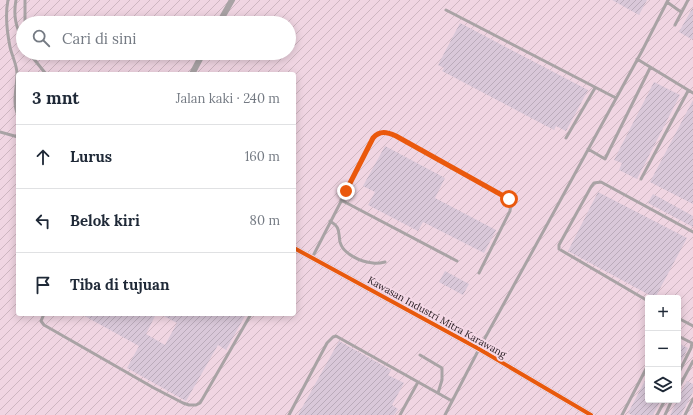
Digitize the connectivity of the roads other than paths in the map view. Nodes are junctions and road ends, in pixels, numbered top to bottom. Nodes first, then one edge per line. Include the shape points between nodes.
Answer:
1 (8, 0) edge
2 (16, 0) edge
3 (25, 0) edge
4 (232, 0) edge
5 (688, 0) edge
6 (668, 1) edge
7 (446, 10) dead end
8 (681, 12) junction
9 (25, 16) edge
10 (223, 16) edge
11 (675, 25) dead end
12 (16, 26) edge
13 (637, 59) junction
14 (35, 60) edge
15 (199, 60) edge
16 (650, 68) junction
17 (17, 72) edge
18 (44, 72) edge
19 (193, 72) edge
20 (16, 86) edge
21 (595, 88) junction
22 (688, 91) junction
23 (693, 93) edge
24 (616, 98) junction
25 (16, 110) edge
26 (0, 132) edge
27 (16, 136) edge
28 (566, 138) dead end
29 (588, 149) junction
30 (641, 179) dead end
31 (341, 200) junction
32 (330, 221) junction
33 (693, 232) edge
34 (296, 249) edge
35 (312, 258) junction
36 (457, 261) dead end
37 (385, 262) dead end
38 (479, 273) dead end
39 (645, 299) edge
40 (43, 316) edge
41 (250, 316) edge
42 (681, 320) edge
43 (693, 326) edge
44 (681, 338) edge
45 (479, 349) junction
46 (420, 355) dead end
47 (693, 361) edge
48 (647, 367) edge
49 (681, 368) edge
50 (418, 382) junction
51 (681, 383) edge
52 (438, 393) junction
53 (693, 399) edge
54 (452, 401) junction
55 (663, 403) edge
56 (670, 403) edge
57 (289, 415) edge
58 (400, 415) edge
59 (445, 415) edge
60 (591, 415) edge
61 (622, 415) edge
62 (657, 415) edge
63 (664, 415) edge
64 (685, 415) edge

1 - 17 lane via 10,47
2 - 12 lane
3 - 9 lane
4 - 10 street
5 - 8 lane
6 - 8 lane
6 - 13 lane, Kawasan Industri Mitra Karawang
7 - 21 lane
8 - 11 lane
13 - 16 lane
13 - 24 lane, Kawasan Industri Mitra Karawang
14 - 18 lane
15 - 19 street
16 - 22 lane
16 - 29 lane via 605,159
20 - 25 lane
21 - 24 lane
21 - 28 lane
22 - 23 lane
22 - 30 lane
24 - 29 lane, Kawasan Industri Mitra Karawang
26 - 27 lane
29 - 45 lane, Kawasan Industri Mitra Karawang
31 - 32 lane
31 - 36 lane
31 - 38 lane via 376,135 382,132 396,136 506,196 511,202 510,211
32 - 35 lane
32 - 37 lane via 339,230 340,242 345,251 372,263
33 - 39 lane via 601,182 594,183 591,187 559,245 560,249
34 - 35 street, Kawasan Industri Mitra Karawang
35 - 45 street, Kawasan Industri Mitra Karawang
40 - 41 lane via 41,321 44,324 154,388 183,403 193,405 200,403
42 - 43 lane
44 - 49 lane via 692,343
45 - 54 lane, Kawasan Industri Mitra Karawang
45 - 60 street, Kawasan Industri Mitra Karawang
46 - 52 lane via 442,368
47 - 51 lane
48 - 61 lane
50 - 52 lane
50 - 57 lane via 339,337 333,337 327,343
50 - 58 lane
52 - 54 lane
53 - 64 lane
54 - 59 lane, Kawasan Industri Mitra Karawang
55 - 62 lane
56 - 63 lane

